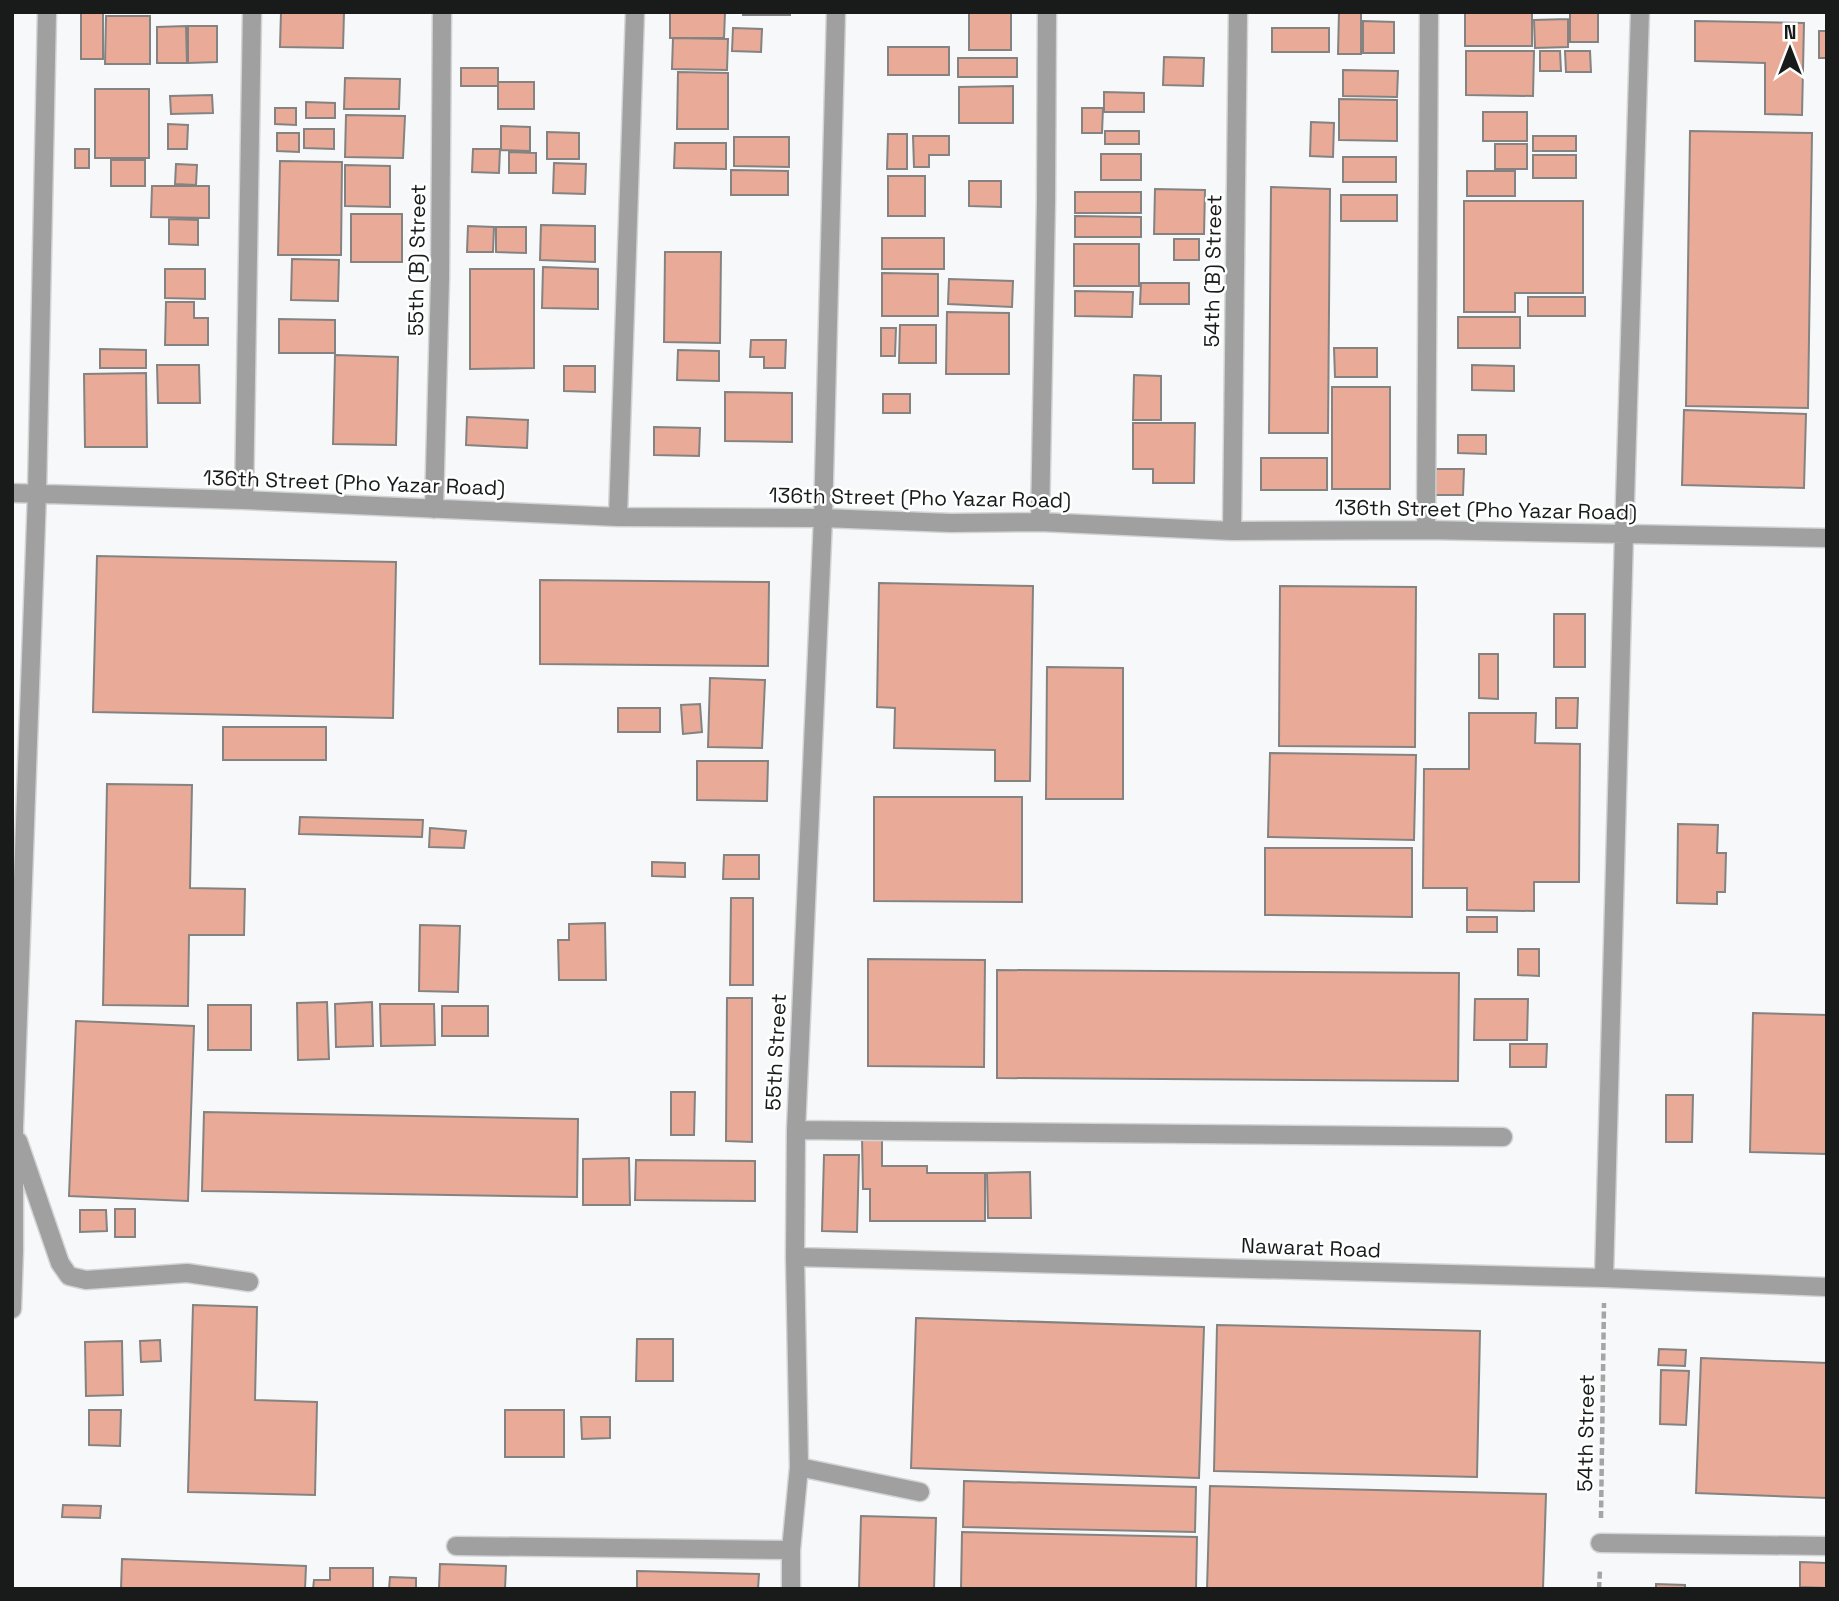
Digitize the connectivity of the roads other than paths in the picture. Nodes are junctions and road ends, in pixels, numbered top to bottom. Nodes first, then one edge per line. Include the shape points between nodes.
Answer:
1 (47, 12) edge
2 (252, 12) edge
3 (442, 12) edge
4 (635, 12) edge
5 (836, 12) edge
6 (1048, 12) edge
7 (1238, 12) edge
8 (1429, 12) edge
9 (1640, 12) edge
10 (12, 493) edge
11 (37, 494) junction
12 (244, 500) junction
13 (434, 509) junction
14 (618, 517) junction
15 (823, 518) junction
16 (1040, 522) junction
17 (1426, 530) junction
18 (1232, 531) junction
19 (1624, 534) junction
20 (1827, 538) edge
21 (14, 1127) edge
22 (796, 1130) junction
23 (1503, 1137) dead end
24 (795, 1257) junction
25 (1604, 1278) junction
26 (249, 1282) dead end
27 (1827, 1287) edge
28 (12, 1309) edge
29 (800, 1467) junction
30 (920, 1492) dead end
31 (1600, 1544) road end
32 (456, 1546) dead end
33 (1827, 1546) edge
34 (791, 1550) junction
35 (791, 1589) edge

1 - 11 street
2 - 12 street
3 - 13 street, 55th (B) Street
4 - 14 street
5 - 15 street, 55th Street
6 - 16 street
7 - 18 street, 54th (B) Street
8 - 17 street
9 - 19 street
10 - 11 street, 136th Street (Pho Yazar Road)
11 - 12 street, 136th Street (Pho Yazar Road)
11 - 21 street
12 - 13 street, 136th Street (Pho Yazar Road)
13 - 14 street, 136th Street (Pho Yazar Road)
14 - 15 street, 136th Street (Pho Yazar Road)
15 - 16 street, 136th Street (Pho Yazar Road)
15 - 22 street, 55th Street
16 - 18 street, 136th Street (Pho Yazar Road)
17 - 18 street, 136th Street (Pho Yazar Road)
17 - 19 street, 136th Street (Pho Yazar Road)
19 - 20 street, 136th Street (Pho Yazar Road)
19 - 25 street
21 - 26 street via 60,1263 69,1276 86,1280 187,1273
21 - 28 street
22 - 23 street
22 - 24 street, 55th Street
24 - 25 street, Nawarat Road
24 - 29 street, 55th Street
25 - 27 street, Nawarat Road
29 - 30 street
29 - 34 street, 55th Street
31 - 33 street
32 - 34 street
34 - 35 street, 55th Street

